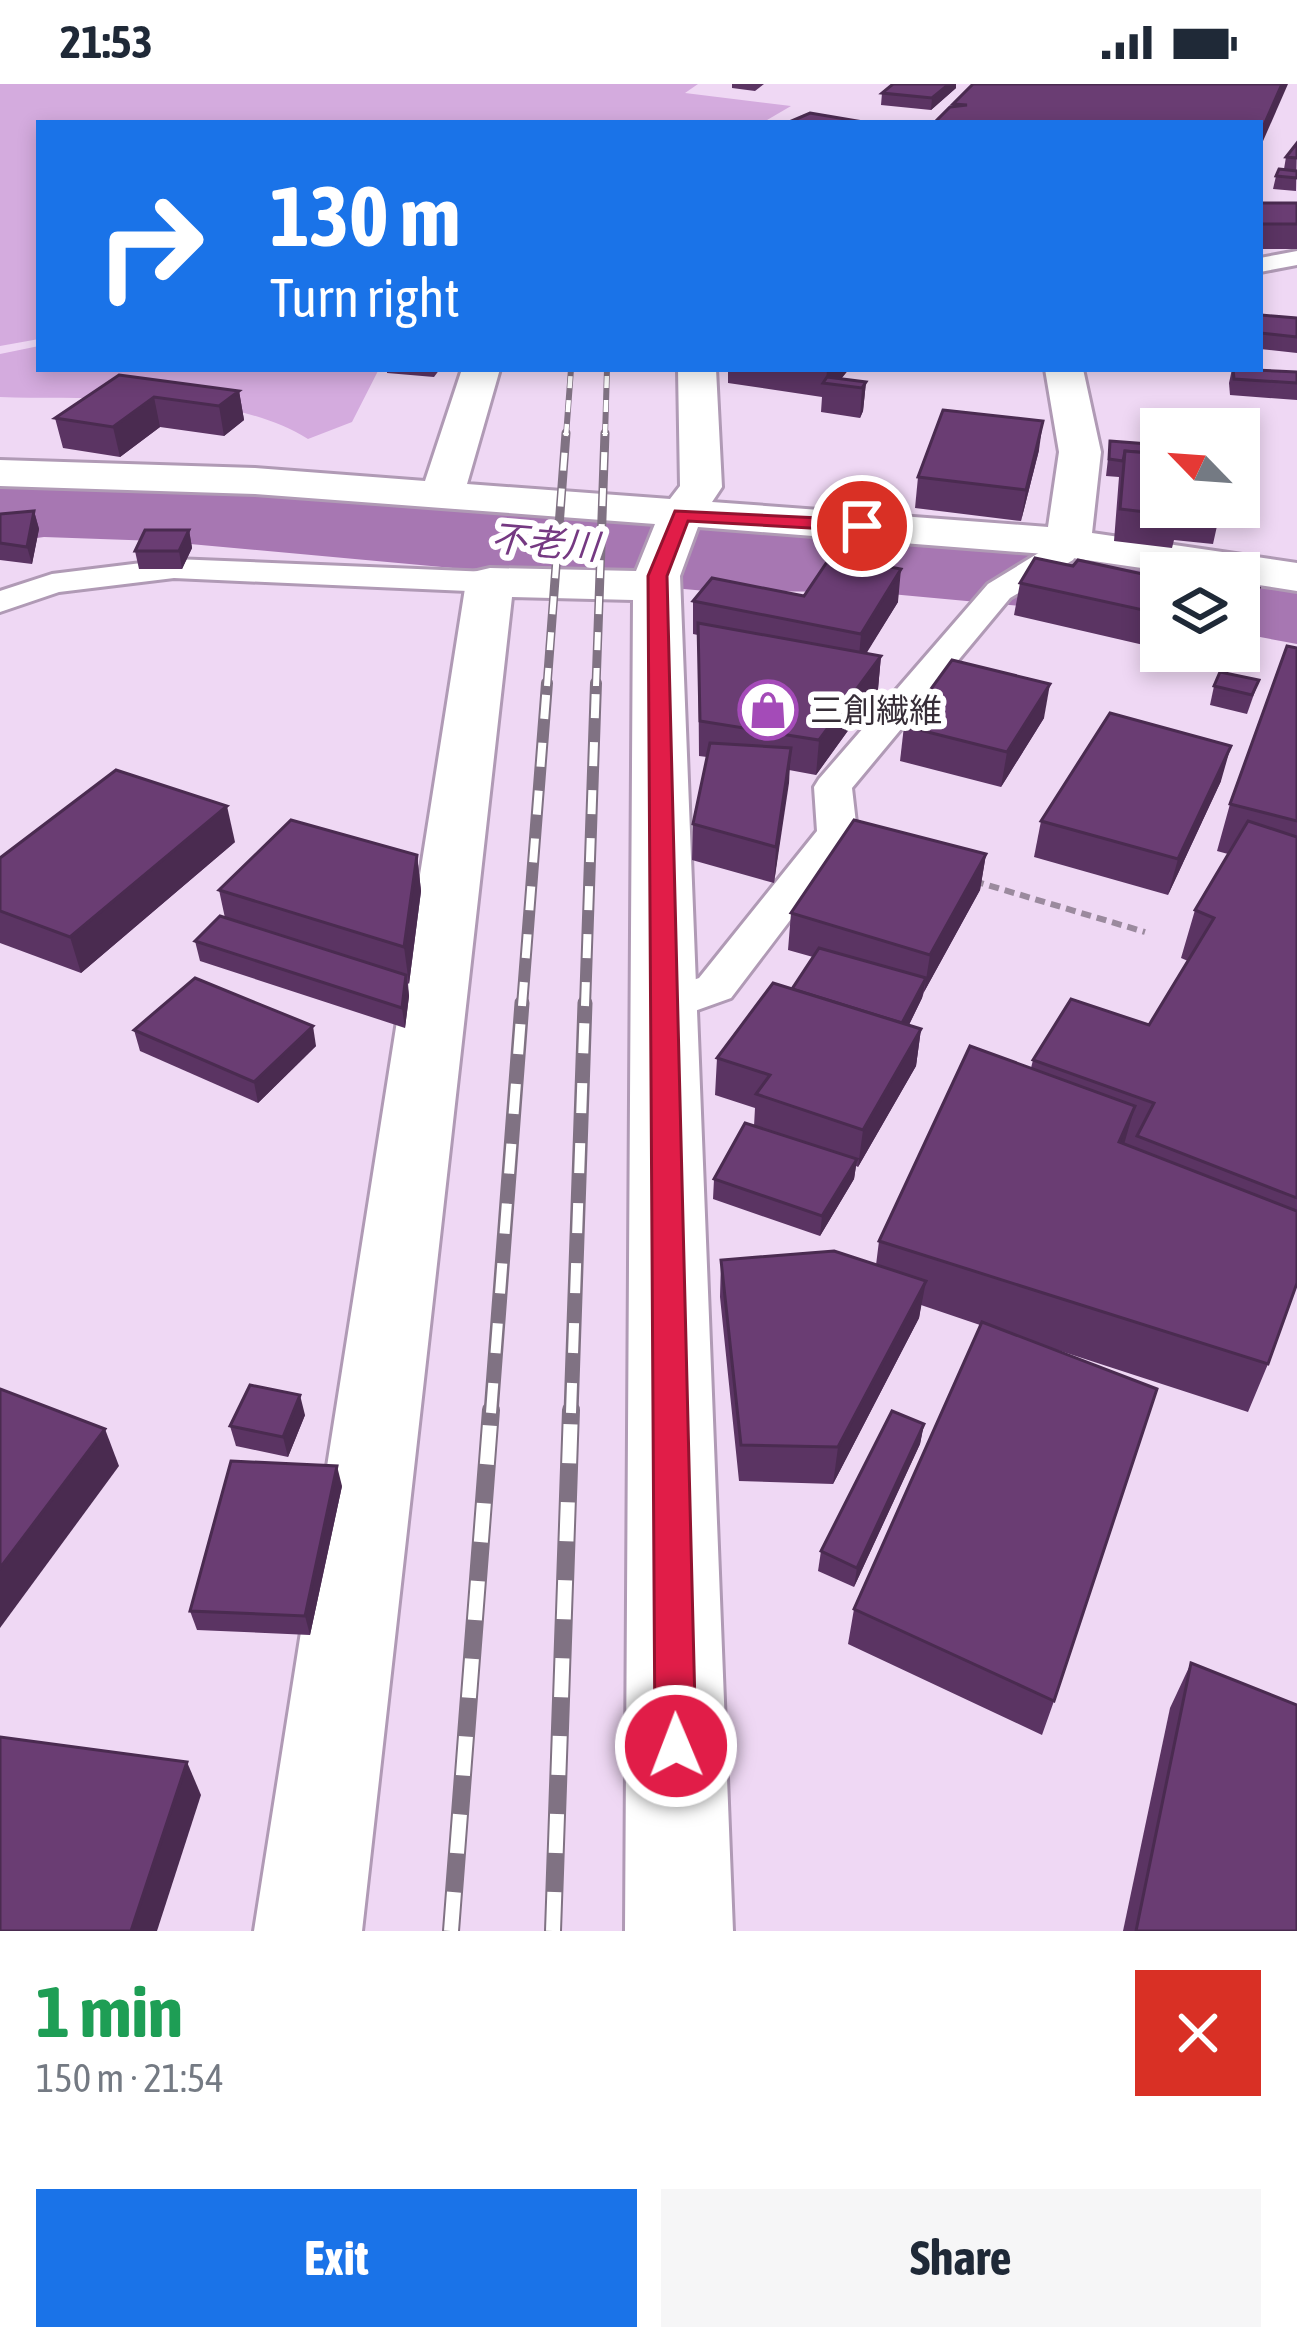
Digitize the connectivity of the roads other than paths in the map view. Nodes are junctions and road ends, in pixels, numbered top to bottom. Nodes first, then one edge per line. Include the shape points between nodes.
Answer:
1 (1297, 258) edge
2 (1263, 264) edge
3 (480, 372) edge
4 (697, 372) edge
5 (1065, 372) edge
6 (0, 473) edge
7 (442, 495) junction
8 (1065, 548) junction
9 (668, 552) junction
10 (1297, 578) edge
11 (490, 582) junction
12 (0, 602) edge
13 (662, 1008) junction
14 (308, 1931) edge
15 (679, 1931) edge

1 - 2 lane
3 - 7 street
4 - 9 street via 701,487
5 - 8 street via 1080,452
6 - 7 street
7 - 9 street
8 - 9 street
8 - 10 street
8 - 13 lane via 998,591 832,787 837,832 715,988
9 - 11 street
9 - 13 street
11 - 12 lane via 94,572
11 - 14 street
13 - 15 street

